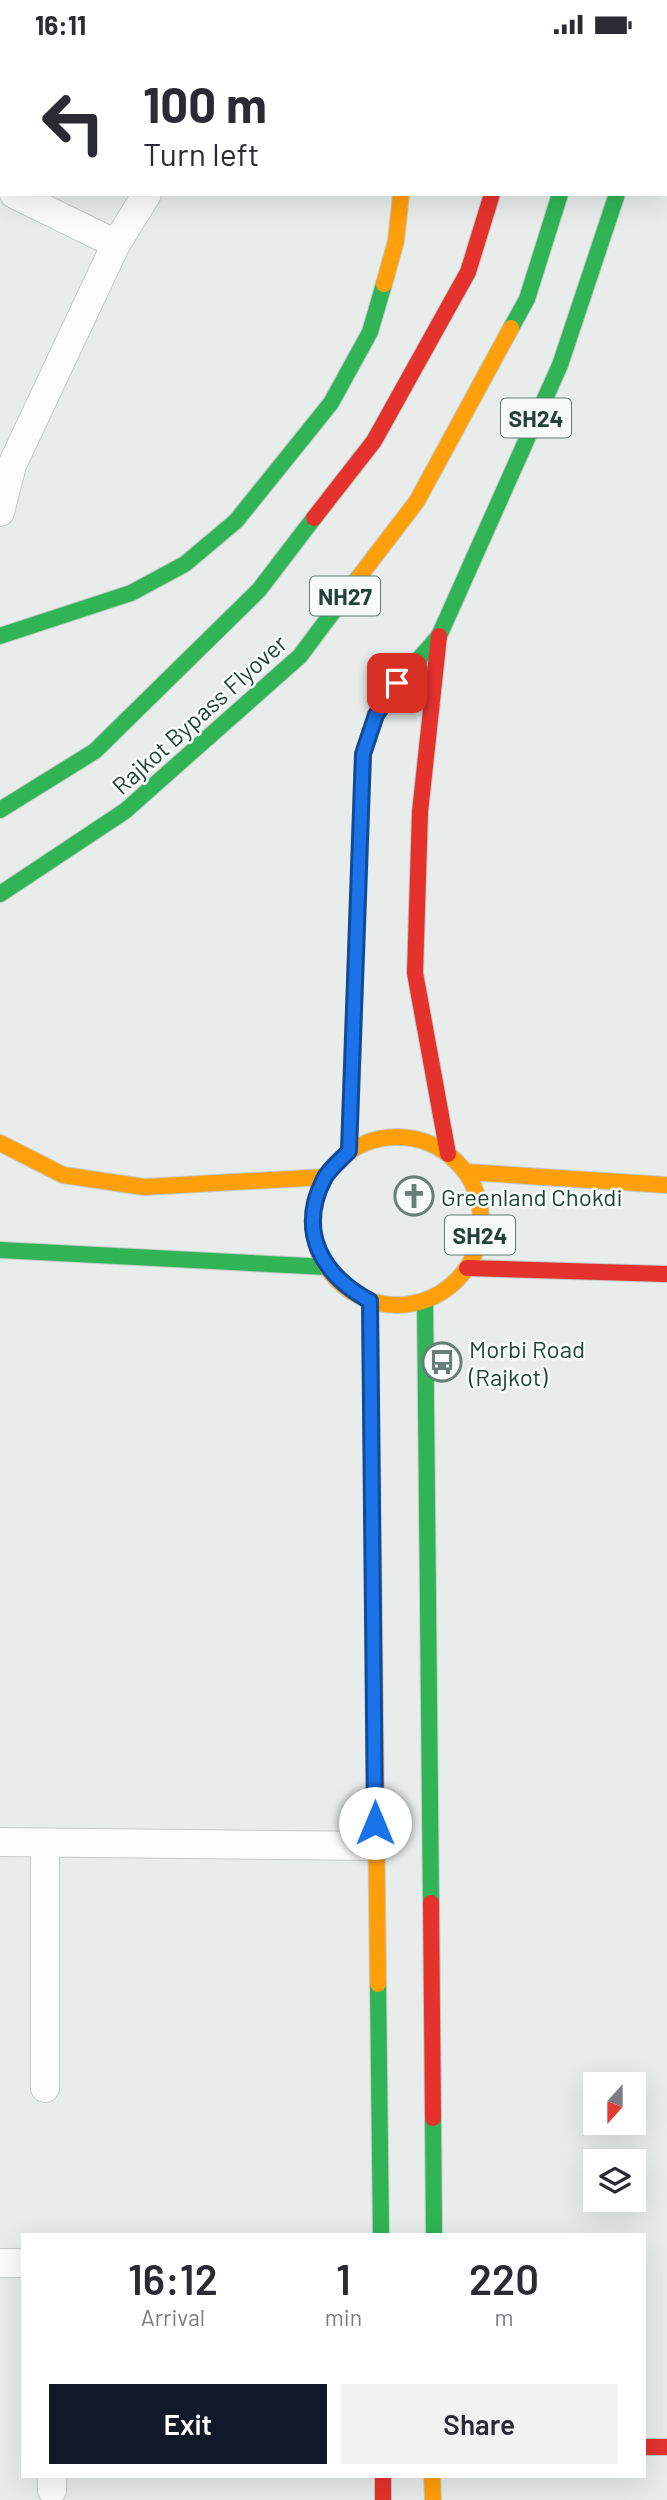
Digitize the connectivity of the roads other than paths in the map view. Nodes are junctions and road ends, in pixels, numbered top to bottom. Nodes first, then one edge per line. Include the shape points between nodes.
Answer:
1 (17, 196) edge
2 (146, 196) edge
3 (401, 196) edge
4 (491, 196) edge
5 (559, 196) edge
6 (616, 196) edge
7 (116, 244) junction
8 (0, 512) edge
9 (0, 636) edge
10 (439, 636) junction
11 (0, 810) edge
12 (0, 894) edge
13 (0, 1143) edge
14 (349, 1151) junction
15 (448, 1154) junction
16 (467, 1172) junction
17 (324, 1177) junction
18 (667, 1185) edge
19 (0, 1250) edge
20 (327, 1267) junction
21 (467, 1268) junction
22 (667, 1274) edge
23 (370, 1301) junction
24 (425, 1301) junction
25 (0, 1842) edge
26 (45, 1843) junction
27 (375, 1846) junction
28 (45, 2088) dead end
29 (381, 2233) edge
30 (434, 2233) edge
31 (0, 2263) edge
32 (21, 2263) edge
33 (646, 2447) edge
34 (667, 2447) edge
35 (383, 2478) edge
36 (432, 2478) edge
37 (383, 2500) edge
38 (432, 2500) edge

1 - 7 street
2 - 7 street
3 - 9 main road via 396,241 370,332 331,403 236,521 185,564 131,593
4 - 11 main road, Rajkot Bypass Flyover / NH27 via 468,272 374,441 259,590 95,751
5 - 12 main road, Rajkot Bypass Flyover / NH27 via 527,299 417,501 300,656 125,811
6 - 10 main road, SH24 via 560,365
7 - 8 street via 12,465
10 - 14 main road, SH24 via 397,683 363,754
10 - 15 main road, SH24 via 420,811 415,973
13 - 17 main road via 63,1175 144,1187
14 - 15 main road, SH24 via 382,1138 416,1139
14 - 17 main road, SH24
15 - 16 main road, SH24
16 - 18 main road
16 - 21 main road, SH24 via 480,1203 480,1237
17 - 20 main road, SH24 via 314,1207 314,1238
19 - 20 main road
20 - 23 main road, SH24 via 345,1287
21 - 22 main road
21 - 24 main road, SH24 via 449,1288
23 - 24 main road, SH24 via 407,1305
23 - 27 main road via 382,1754
24 - 30 main road via 423,1755
25 - 26 street
26 - 27 street
26 - 28 street
27 - 29 main road
31 - 32 street
33 - 34 main road
35 - 37 main road
36 - 38 main road

